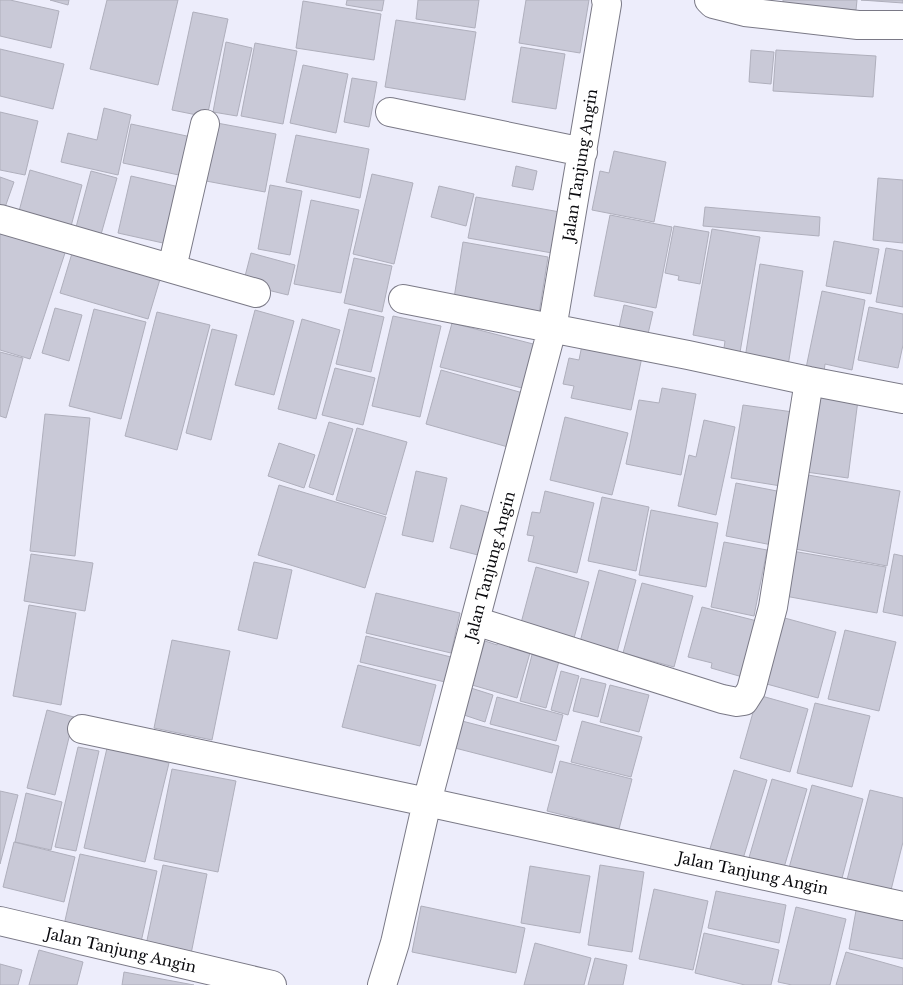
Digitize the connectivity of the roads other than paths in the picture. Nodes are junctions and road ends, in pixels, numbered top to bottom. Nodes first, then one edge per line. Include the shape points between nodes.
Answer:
1 (606, 0) edge
2 (709, 0) edge
3 (903, 24) edge
4 (390, 112) dead end
5 (206, 124) dead end
6 (583, 152) junction
7 (0, 219) edge
8 (172, 268) junction
9 (256, 292) dead end
10 (403, 300) dead end
11 (552, 329) junction
12 (809, 381) junction
13 (903, 399) edge
14 (475, 621) junction
15 (82, 729) dead end
16 (426, 802) junction
17 (903, 906) edge
18 (0, 921) edge
19 (230, 980) edge
20 (272, 985) edge
21 (382, 985) edge

1 - 6 street, Jalan Tanjung Angin
2 - 3 street via 713,4 745,12 858,25
4 - 6 street
5 - 8 street
6 - 11 street, Jalan Tanjung Angin
7 - 8 street
8 - 9 street
10 - 11 street
11 - 12 street
11 - 14 street, Jalan Tanjung Angin
12 - 13 street
12 - 14 street via 773,608 752,690 744,701 722,699
14 - 16 street, Jalan Tanjung Angin
15 - 16 street, Jalan Tanjung Angin
16 - 17 street, Jalan Tanjung Angin
16 - 21 street, Jalan Tanjung Angin via 395,944
18 - 19 street, Jalan Tanjung Angin
19 - 20 street, Jalan Tanjung Angin

